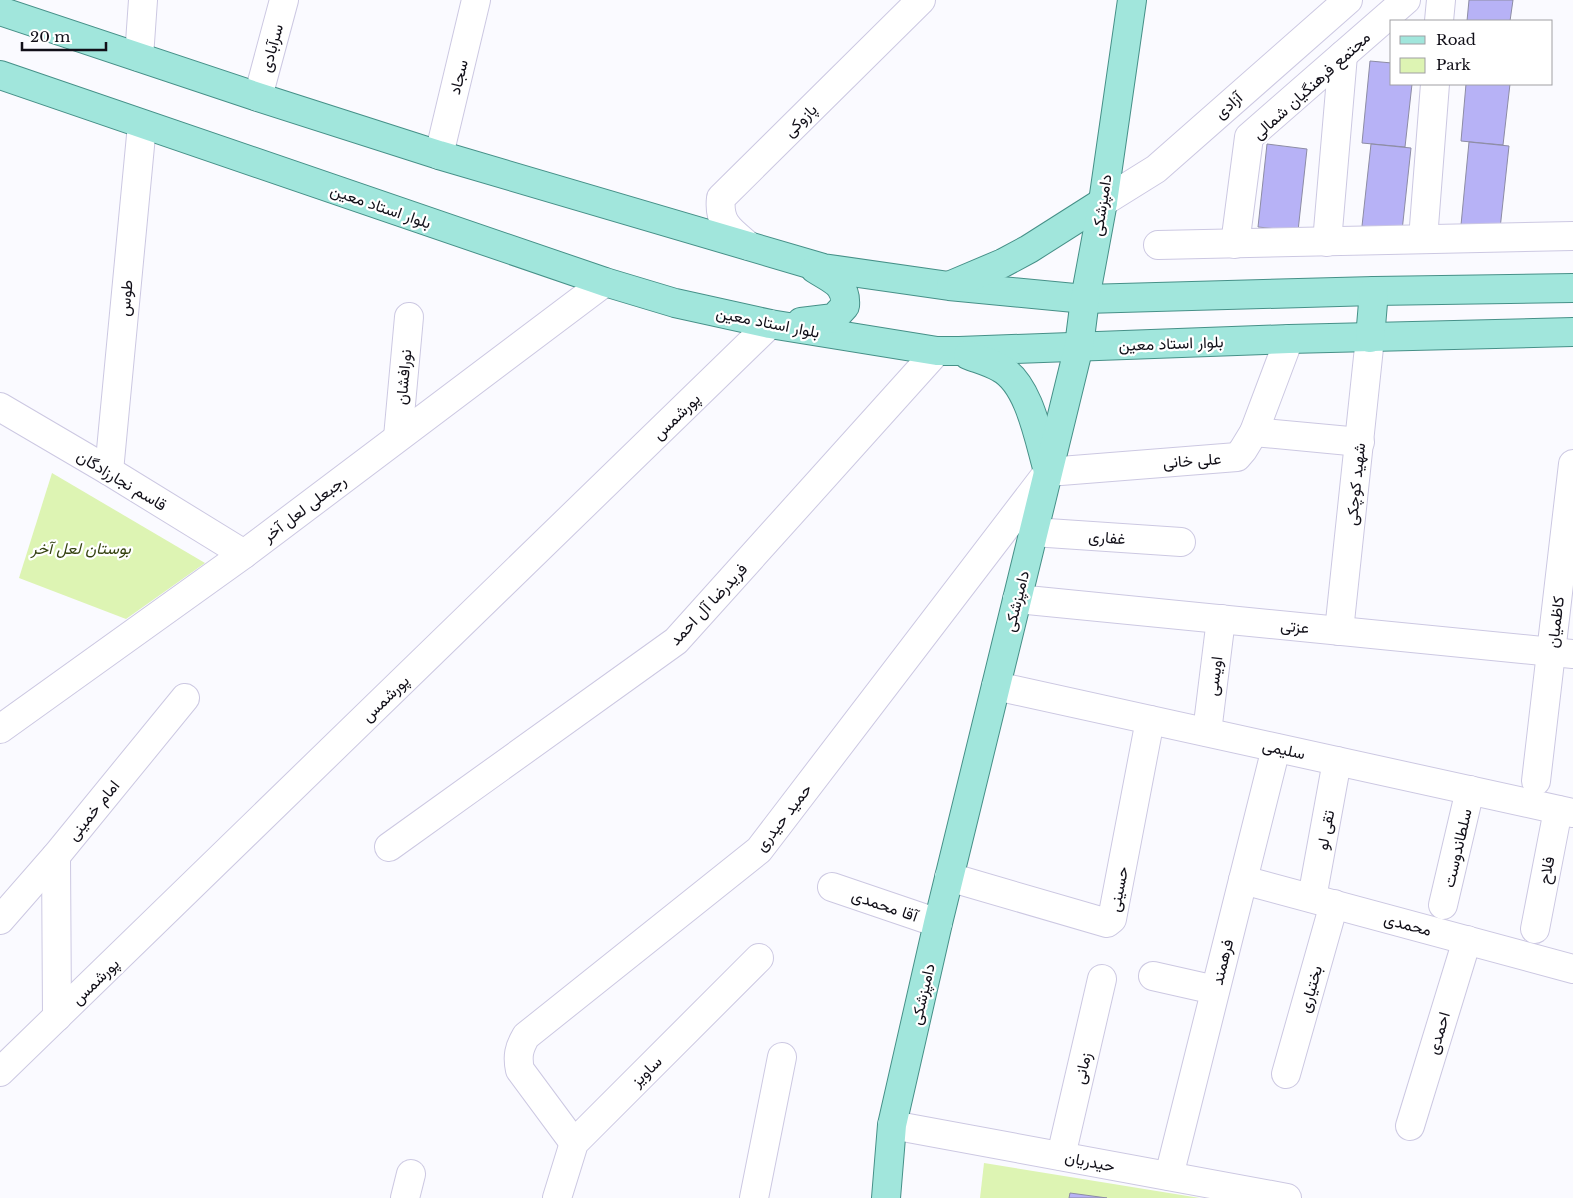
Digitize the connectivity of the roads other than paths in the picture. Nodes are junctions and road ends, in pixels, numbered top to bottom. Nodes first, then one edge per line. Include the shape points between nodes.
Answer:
1 (143, 0) edge
2 (284, 0) edge
3 (476, 0) edge
4 (921, 0) edge
5 (1132, 0) edge
6 (1348, 0) edge
7 (1406, 0) edge
8 (1441, 0) edge
9 (0, 10) edge
10 (1326, 10) edge
11 (1439, 20) edge
12 (1343, 55) junction
13 (139, 58) junction
14 (0, 75) edge
15 (1435, 85) edge
16 (258, 97) junction
17 (142, 125) junction
18 (439, 155) junction
19 (1103, 202) junction
20 (1573, 236) edge
21 (1423, 240) junction
22 (1327, 242) junction
23 (1235, 244) junction
24 (1158, 245) dead end
25 (749, 246) junction
26 (811, 266) junction
27 (605, 282) junction
28 (949, 286) junction
29 (1573, 288) edge
30 (1374, 290) junction
31 (1085, 299) junction
32 (409, 317) dead end
33 (770, 324) junction
34 (1573, 332) edge
35 (1370, 338) junction
36 (1289, 339) junction
37 (1078, 346) junction
38 (948, 351) junction
39 (0, 407) edge
40 (1254, 432) junction
41 (398, 437) junction
42 (1360, 442) junction
43 (1573, 464) edge
44 (109, 471) junction
45 (1048, 472) junction
46 (1033, 532) junction
47 (1181, 542) dead end
48 (244, 554) junction
49 (1017, 599) junction
50 (1221, 619) junction
51 (1339, 631) junction
52 (1562, 653) edge
53 (996, 686) junction
54 (185, 698) dead end
55 (1150, 720) junction
56 (0, 729) edge
57 (1207, 732) junction
58 (1276, 748) junction
59 (1337, 761) junction
60 (1536, 781) dead end
61 (1470, 790) junction
62 (1565, 811) edge
63 (389, 847) dead end
64 (56, 856) junction
65 (949, 877) junction
66 (1243, 880) junction
67 (832, 887) dead end
68 (1323, 901) junction
69 (1443, 905) dead end
70 (0, 920) edge
71 (938, 923) junction
72 (1535, 930) dead end
73 (1467, 940) junction
74 (759, 958) dead end
75 (1573, 969) edge
76 (1153, 976) dead end
77 (1102, 979) dead end
78 (1215, 990) junction
79 (57, 1017) junction
80 (782, 1057) dead end
81 (0, 1072) edge
82 (1286, 1074) dead end
83 (892, 1125) junction
84 (1410, 1126) dead end
85 (574, 1143) junction
86 (1061, 1156) junction
87 (1169, 1176) junction
88 (557, 1198) edge
89 (754, 1198) edge
90 (886, 1198) edge
91 (1287, 1198) edge

1 - 13 street
2 - 16 street, سرآبادی
3 - 18 street, سجاد
4 - 25 street, پازوکی via 721,198 724,222
5 - 19 main road, دامپزشکی
6 - 10 street, آزادی
7 - 12 street, مجتمع فرهنگیان شمالی
8 - 11 street
9 - 13 main road
10 - 19 street, آزادی via 1156,169
12 - 22 street
12 - 23 street, مجتمع فرهنگیان شمالی via 1249,137
13 - 16 main road
14 - 17 main road, بلوار استاد معین
15 - 21 street
16 - 18 main road
17 - 27 main road, بلوار استاد معین
17 - 44 street, طوس
18 - 25 main road
19 - 28 main road via 1029,249
19 - 31 main road, دامپزشکی
20 - 21 street
21 - 22 street
22 - 23 street
23 - 24 street
25 - 26 main road
26 - 28 main road
26 - 33 main road via 842,286 846,306 828,319
27 - 33 main road, بلوار استاد معین via 675,303
27 - 41 street, رجبعلی لعل آخر
28 - 31 main road
29 - 30 main road
30 - 31 main road
30 - 35 main road
31 - 37 main road, دامپزشکی
32 - 41 street, نورافشان
33 - 38 main road, بلوار استاد معین
33 - 79 street, پورشمس
34 - 35 main road, بلوار استاد معین
35 - 36 main road, بلوار استاد معین
35 - 42 street, شهید کوچکی
36 - 37 main road, بلوار استاد معین
36 - 40 street, علی خانی
37 - 38 main road, بلوار استاد معین
37 - 45 main road, دامپزشکی
38 - 45 main road via 1001,368 1011,376 1027,400
38 - 63 street, فریدرضا آل احمد via 676,641
39 - 44 street, قاسم نجارزادگان
40 - 42 street
40 - 45 street, علی خانی via 1236,457
41 - 48 street, رجبعلی لعل آخر
42 - 51 street, شهید کوچکی
43 - 52 street, کاظمیان
44 - 48 street, قاسم نجارزادگان
45 - 46 main road, دامپزشکی
45 - 85 street, حمید حیدری via 759,850 526,1036 520,1046 520,1070
46 - 47 street, غفاری
46 - 49 main road, دامپزشکی
48 - 56 street, رجبعلی لعل آخر
49 - 50 street, عزتی
49 - 53 main road, دامپزشکی
50 - 51 street, عزتی
50 - 57 street, اویسی
51 - 52 street, عزتی
52 - 60 street, کاظمیان
53 - 55 street, سلیمی
53 - 65 main road, دامپزشکی
54 - 64 street, امام خمینی
55 - 57 street, سلیمی
55 - 65 street, حسینی via 1110,922
57 - 58 street, سلیمی
58 - 59 street, سلیمی
58 - 66 street, فرهمند
59 - 61 street, سلیمی
59 - 68 street, تقی لو
61 - 62 street, سلیمی
61 - 69 street, سلطاندوست
62 - 72 street, فلاح
64 - 70 street, امام خمینی
64 - 79 street
65 - 71 main road, دامپزشکی
66 - 68 street, محمدی
66 - 78 street, فرهمند
67 - 71 street, آقا محمدی
68 - 73 street, محمدی
68 - 82 street, بختیاری
71 - 83 main road, دامپزشکی
73 - 75 street, محمدی
73 - 84 street, احمدی
74 - 85 street, ساویز
76 - 78 street
77 - 86 street, زمانی
78 - 87 street, فرهمند
79 - 81 street, پورشمس
80 - 89 street
83 - 86 street, حیدریان
83 - 90 main road, دامپزشکی
85 - 88 street, ساویز
86 - 87 street, حیدریان
87 - 91 street, حیدریان

